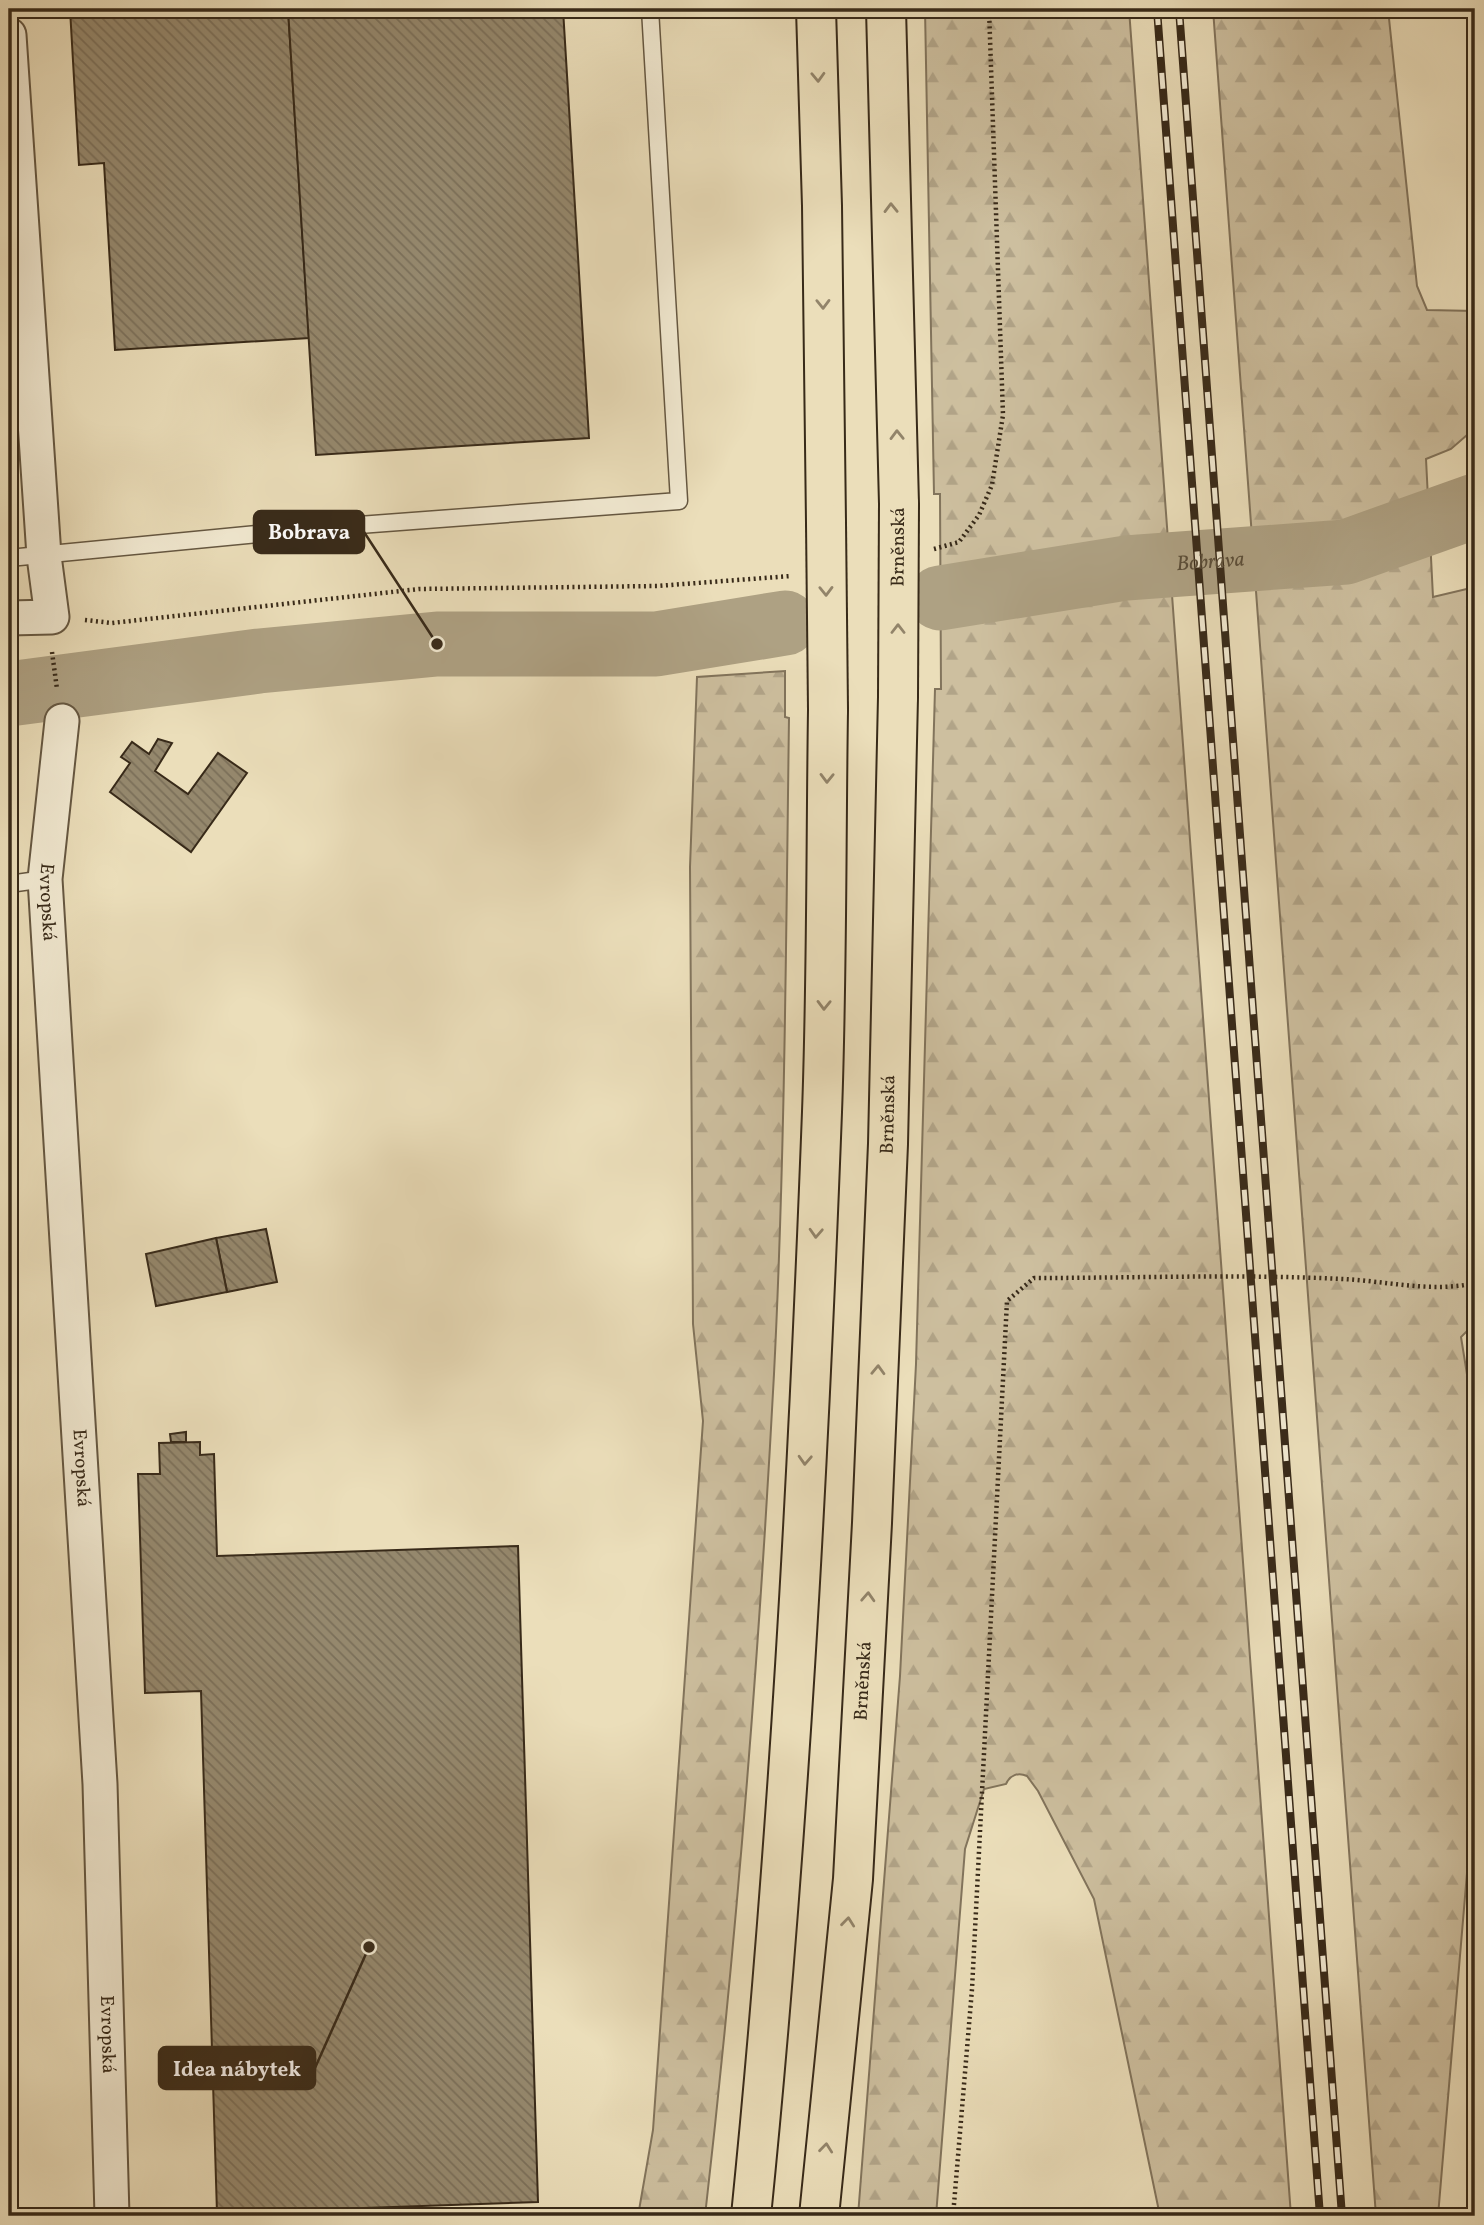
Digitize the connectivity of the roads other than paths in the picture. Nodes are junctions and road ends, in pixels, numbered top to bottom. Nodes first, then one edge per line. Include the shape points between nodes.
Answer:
1 (650, 9) edge
2 (816, 9) edge
3 (886, 9) edge
4 (9, 35) edge
5 (44, 556) junction
6 (9, 558) edge
7 (9, 618) edge
8 (62, 721) dead end
9 (45, 879) junction
10 (9, 884) edge
11 (112, 2216) edge
12 (751, 2216) edge
13 (819, 2216) edge

1 - 5 lane via 678,501 319,528
2 -> 12 highway, bridge via 828,710 822,1109 781,1878
13 -> 3 highway, Brněnská, bridge via 853,1879 888,1144 899,504
4 - 5 street
5 - 6 lane
5 - 7 street via 52,617
8 - 9 street, Evropská
9 - 10 lane
9 - 11 street, Evropská via 100,1784

